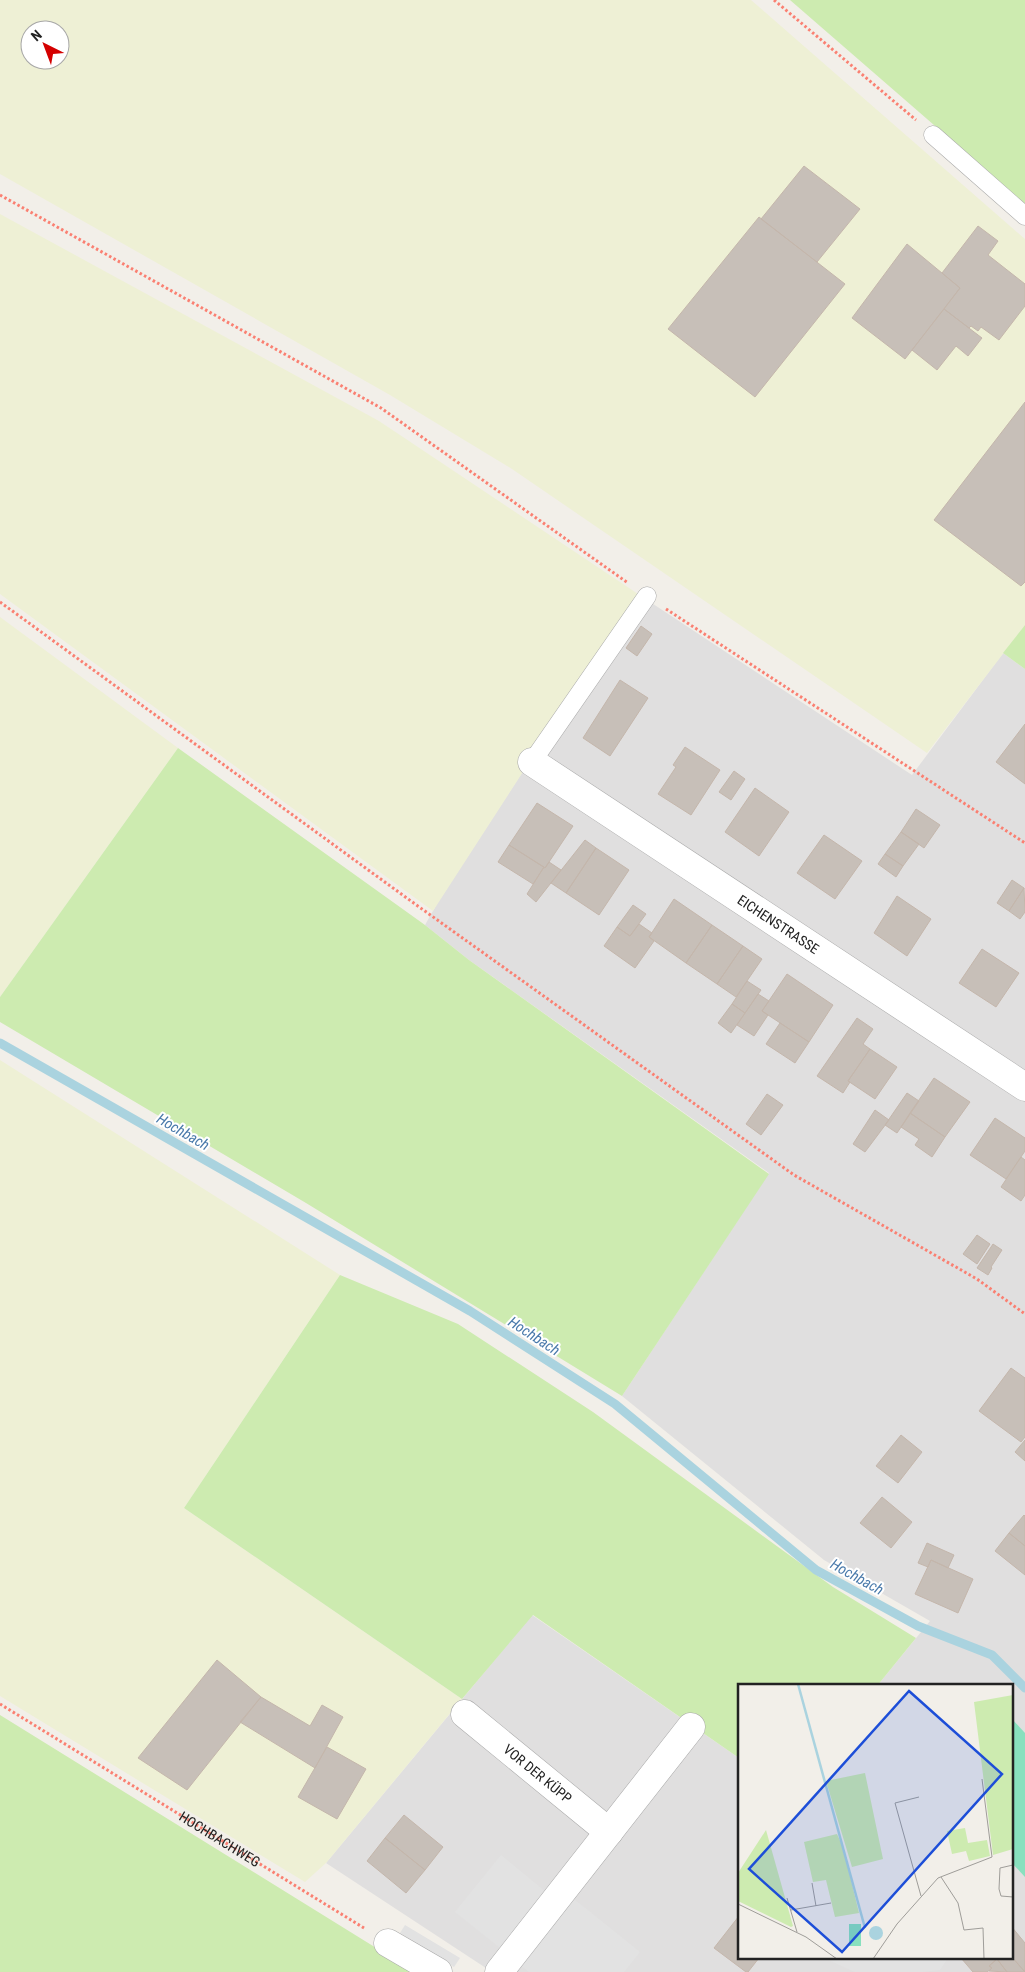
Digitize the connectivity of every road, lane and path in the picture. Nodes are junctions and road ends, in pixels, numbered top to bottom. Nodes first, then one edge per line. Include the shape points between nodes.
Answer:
1 (774, 0) edge
2 (933, 135) joint
3 (0, 195) edge
4 (1025, 216) edge
5 (646, 596) junction
6 (0, 602) edge
7 (532, 762) joint
8 (1025, 843) edge
9 (1025, 1087) edge
10 (1025, 1314) edge
11 (0, 1704) edge
12 (465, 1714) dead end
13 (691, 1727) dead end
14 (609, 1832) junction
15 (388, 1943) joint
16 (438, 1972) edge
17 (499, 1972) edge

1 - 2 path
2 - 4 lane
3 - 5 path via 381,408
5 - 7 lane
5 - 8 path
6 - 10 path via 794,1175 976,1278
7 - 9 street, EICHENSTRASSE
11 - 15 path, HOCHBACHWEG
12 - 14 street, VOR DER KÜPP
13 - 14 street
14 - 17 street
15 - 16 street

